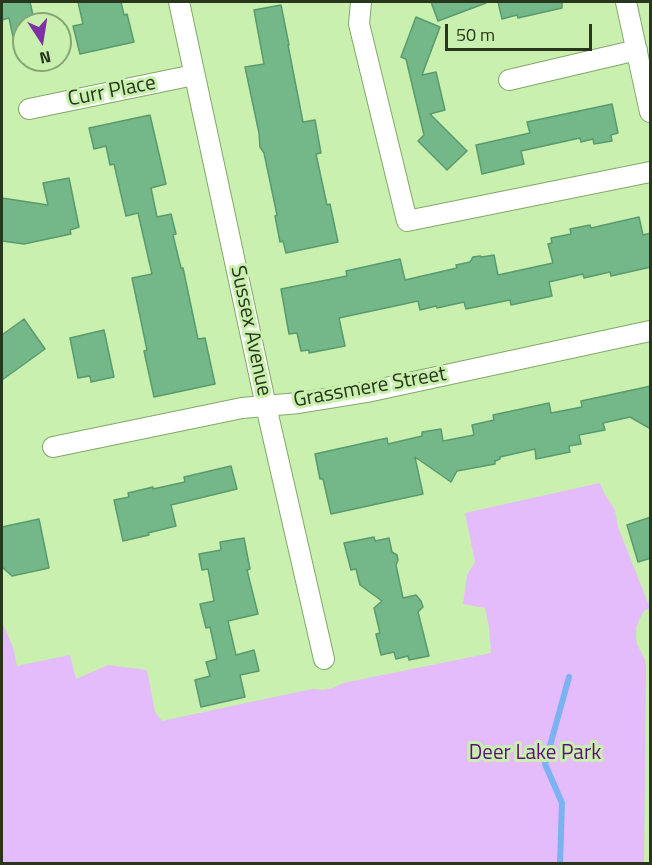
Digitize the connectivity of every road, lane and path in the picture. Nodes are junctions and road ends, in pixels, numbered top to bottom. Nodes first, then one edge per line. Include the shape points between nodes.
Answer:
1 (178, 2) edge
2 (361, 2) edge
3 (626, 2) edge
4 (637, 50) junction
5 (194, 75) junction
6 (509, 80) dead end
7 (29, 109) dead end
8 (651, 112) edge
9 (651, 172) edge
10 (651, 331) edge
11 (266, 406) junction
12 (53, 447) dead end
13 (324, 659) dead end

1 - 5 street, Sussex Avenue
2 - 9 street via 359,24 407,221
3 - 4 street
4 - 6 street
4 - 8 street
5 - 7 street, Curr Place
5 - 11 street, Sussex Avenue
10 - 11 street, Grassmere Street via 367,392
11 - 12 street, Grassmere Street
11 - 13 street, Sussex Avenue

